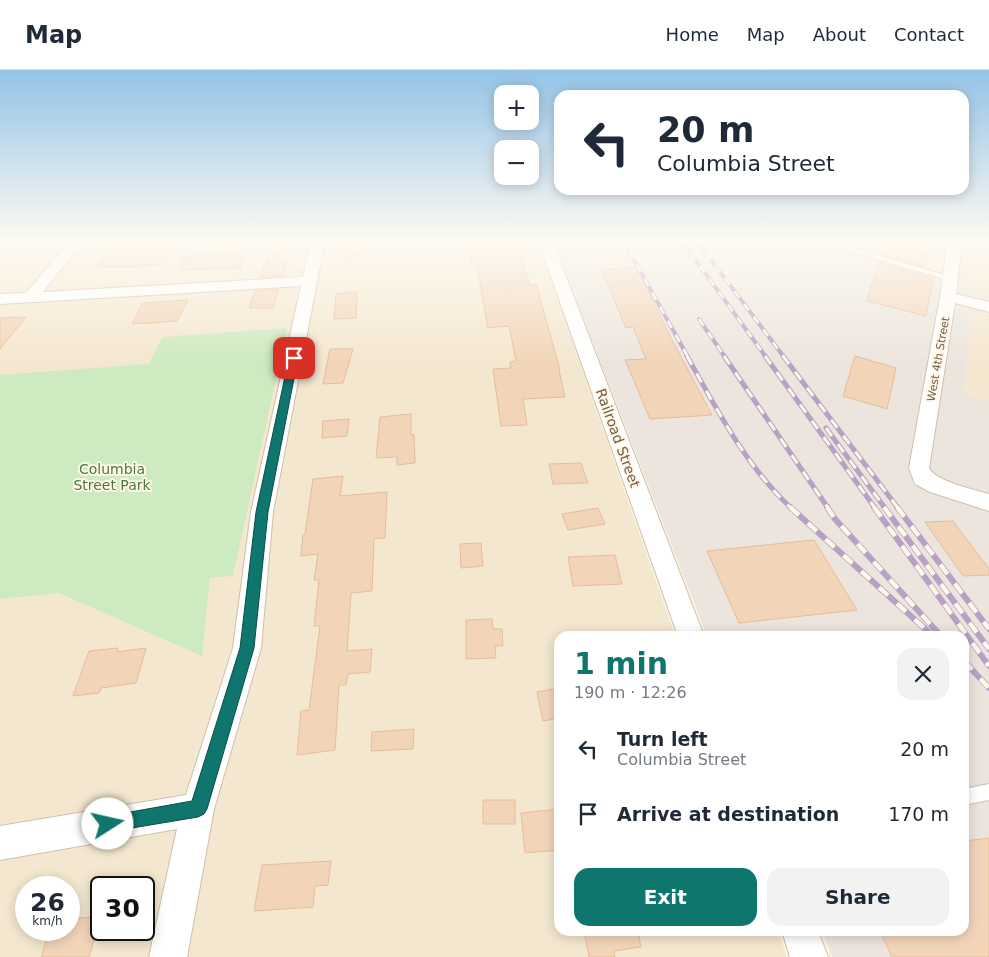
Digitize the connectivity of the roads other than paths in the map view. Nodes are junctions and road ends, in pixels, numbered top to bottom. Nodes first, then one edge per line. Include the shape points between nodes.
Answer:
1 (44, 281) edge
2 (304, 281) edge
3 (310, 281) edge
4 (560, 281) edge
5 (950, 281) edge
6 (948, 297) junction
7 (30, 298) junction
8 (0, 299) edge
9 (989, 307) edge
10 (989, 504) edge
11 (689, 631) edge
12 (989, 792) edge
13 (969, 796) edge
14 (198, 809) junction
15 (0, 843) edge
16 (802, 936) edge
17 (168, 957) edge
18 (810, 957) edge

1 - 7 street
2 - 7 street
3 - 14 street via 262,512 247,648
4 - 11 street, Railroad Street
5 - 6 street, West 4th Street
6 - 9 street
6 - 10 street, West 4th Street via 919,468 923,478 938,486
7 - 8 street
12 - 13 lane
14 - 15 street
14 - 17 street
16 - 18 street

